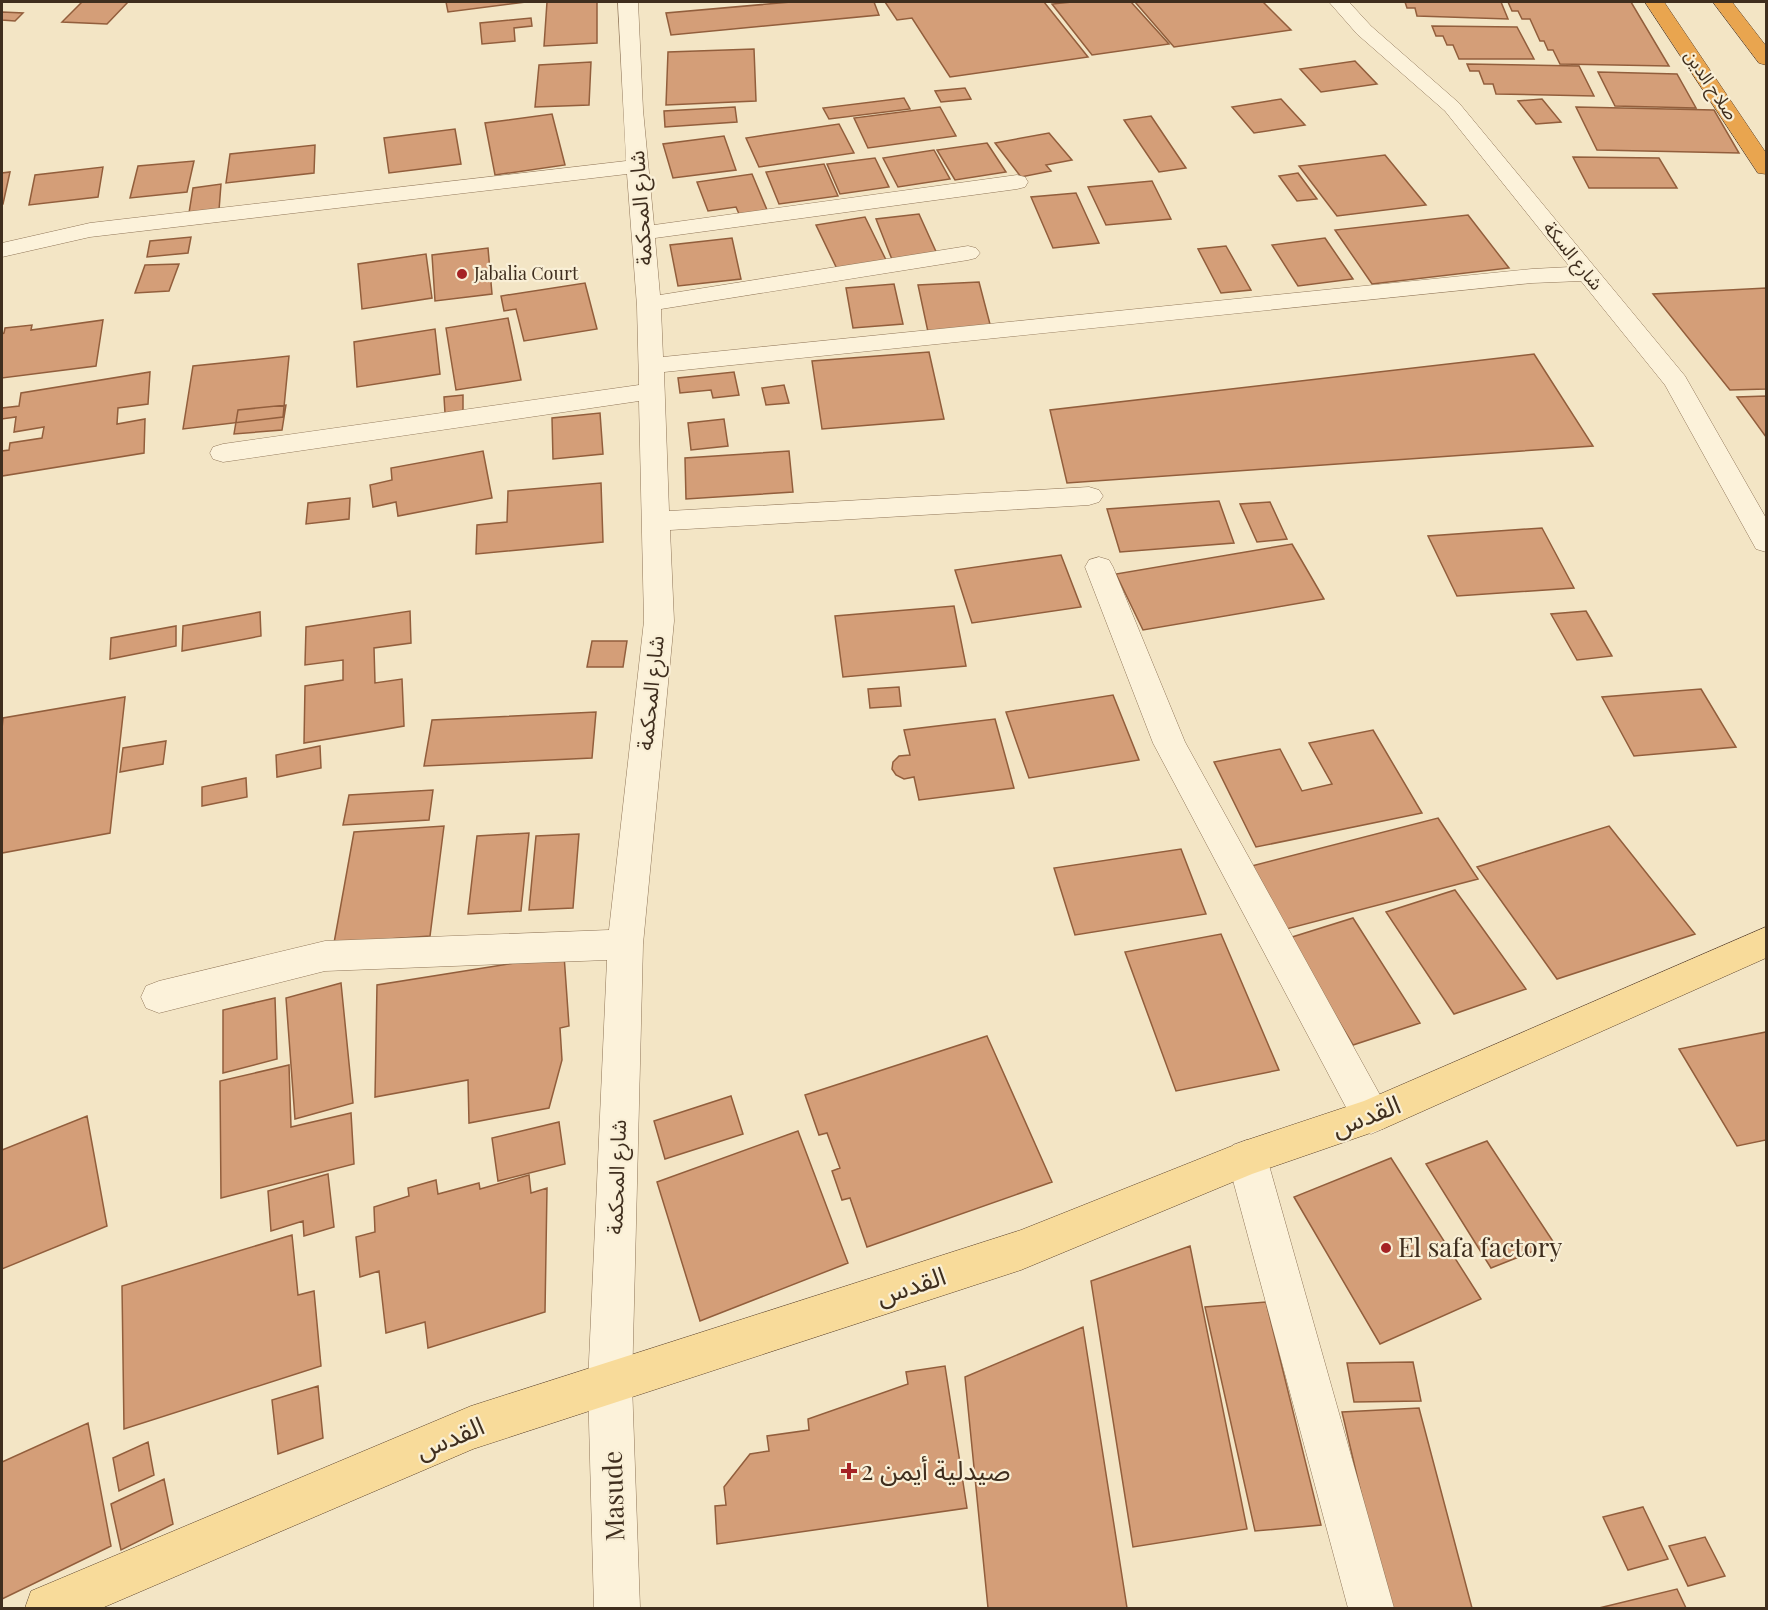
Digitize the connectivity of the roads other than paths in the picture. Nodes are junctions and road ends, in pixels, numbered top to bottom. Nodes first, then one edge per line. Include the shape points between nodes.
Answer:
1 (628, 2) edge
2 (1339, 2) edge
3 (1655, 2) edge
4 (1723, 2) edge
5 (1767, 59) edge
6 (639, 166) junction
7 (1767, 168) edge
8 (1017, 182) dead end
9 (643, 233) junction
10 (2, 250) edge
11 (968, 253) dead end
12 (1588, 274) junction
13 (649, 304) junction
14 (651, 379) junction
15 (223, 453) dead end
16 (1089, 496) dead end
17 (656, 521) junction
18 (1767, 542) edge
19 (1099, 567) dead end
20 (1767, 942) edge
21 (625, 944) junction
22 (159, 997) dead end
23 (1371, 1116) junction
24 (1247, 1158) junction
25 (610, 1384) junction
26 (48, 1608) edge
27 (617, 1608) edge
28 (1371, 1608) edge

1 - 6 street, شارع المحكمة
2 - 12 street, شارع السكة via 1364,30 1452,107
3 - 7 highway, صلاح الدين
4 - 5 highway
6 - 9 street, شارع المحكمة
6 - 10 street via 90,230
8 - 9 street
9 - 13 street, شارع المحكمة
11 - 13 street
12 - 14 street via 1532,276
12 - 18 street, شارع السكة via 1677,382
13 - 14 street, شارع المحكمة
14 - 15 street
14 - 17 street, شارع المحكمة
16 - 17 street
17 - 21 street, شارع المحكمة via 659,621
19 - 23 street via 1169,743
20 - 23 main road, القدس
21 - 22 street via 325,956
21 - 25 street, شارع المحكمة
23 - 24 main road, القدس
24 - 25 main road, القدس via 1021,1250
24 - 28 street
25 - 26 main road, القدس via 471,1428
25 - 27 street, Masude

